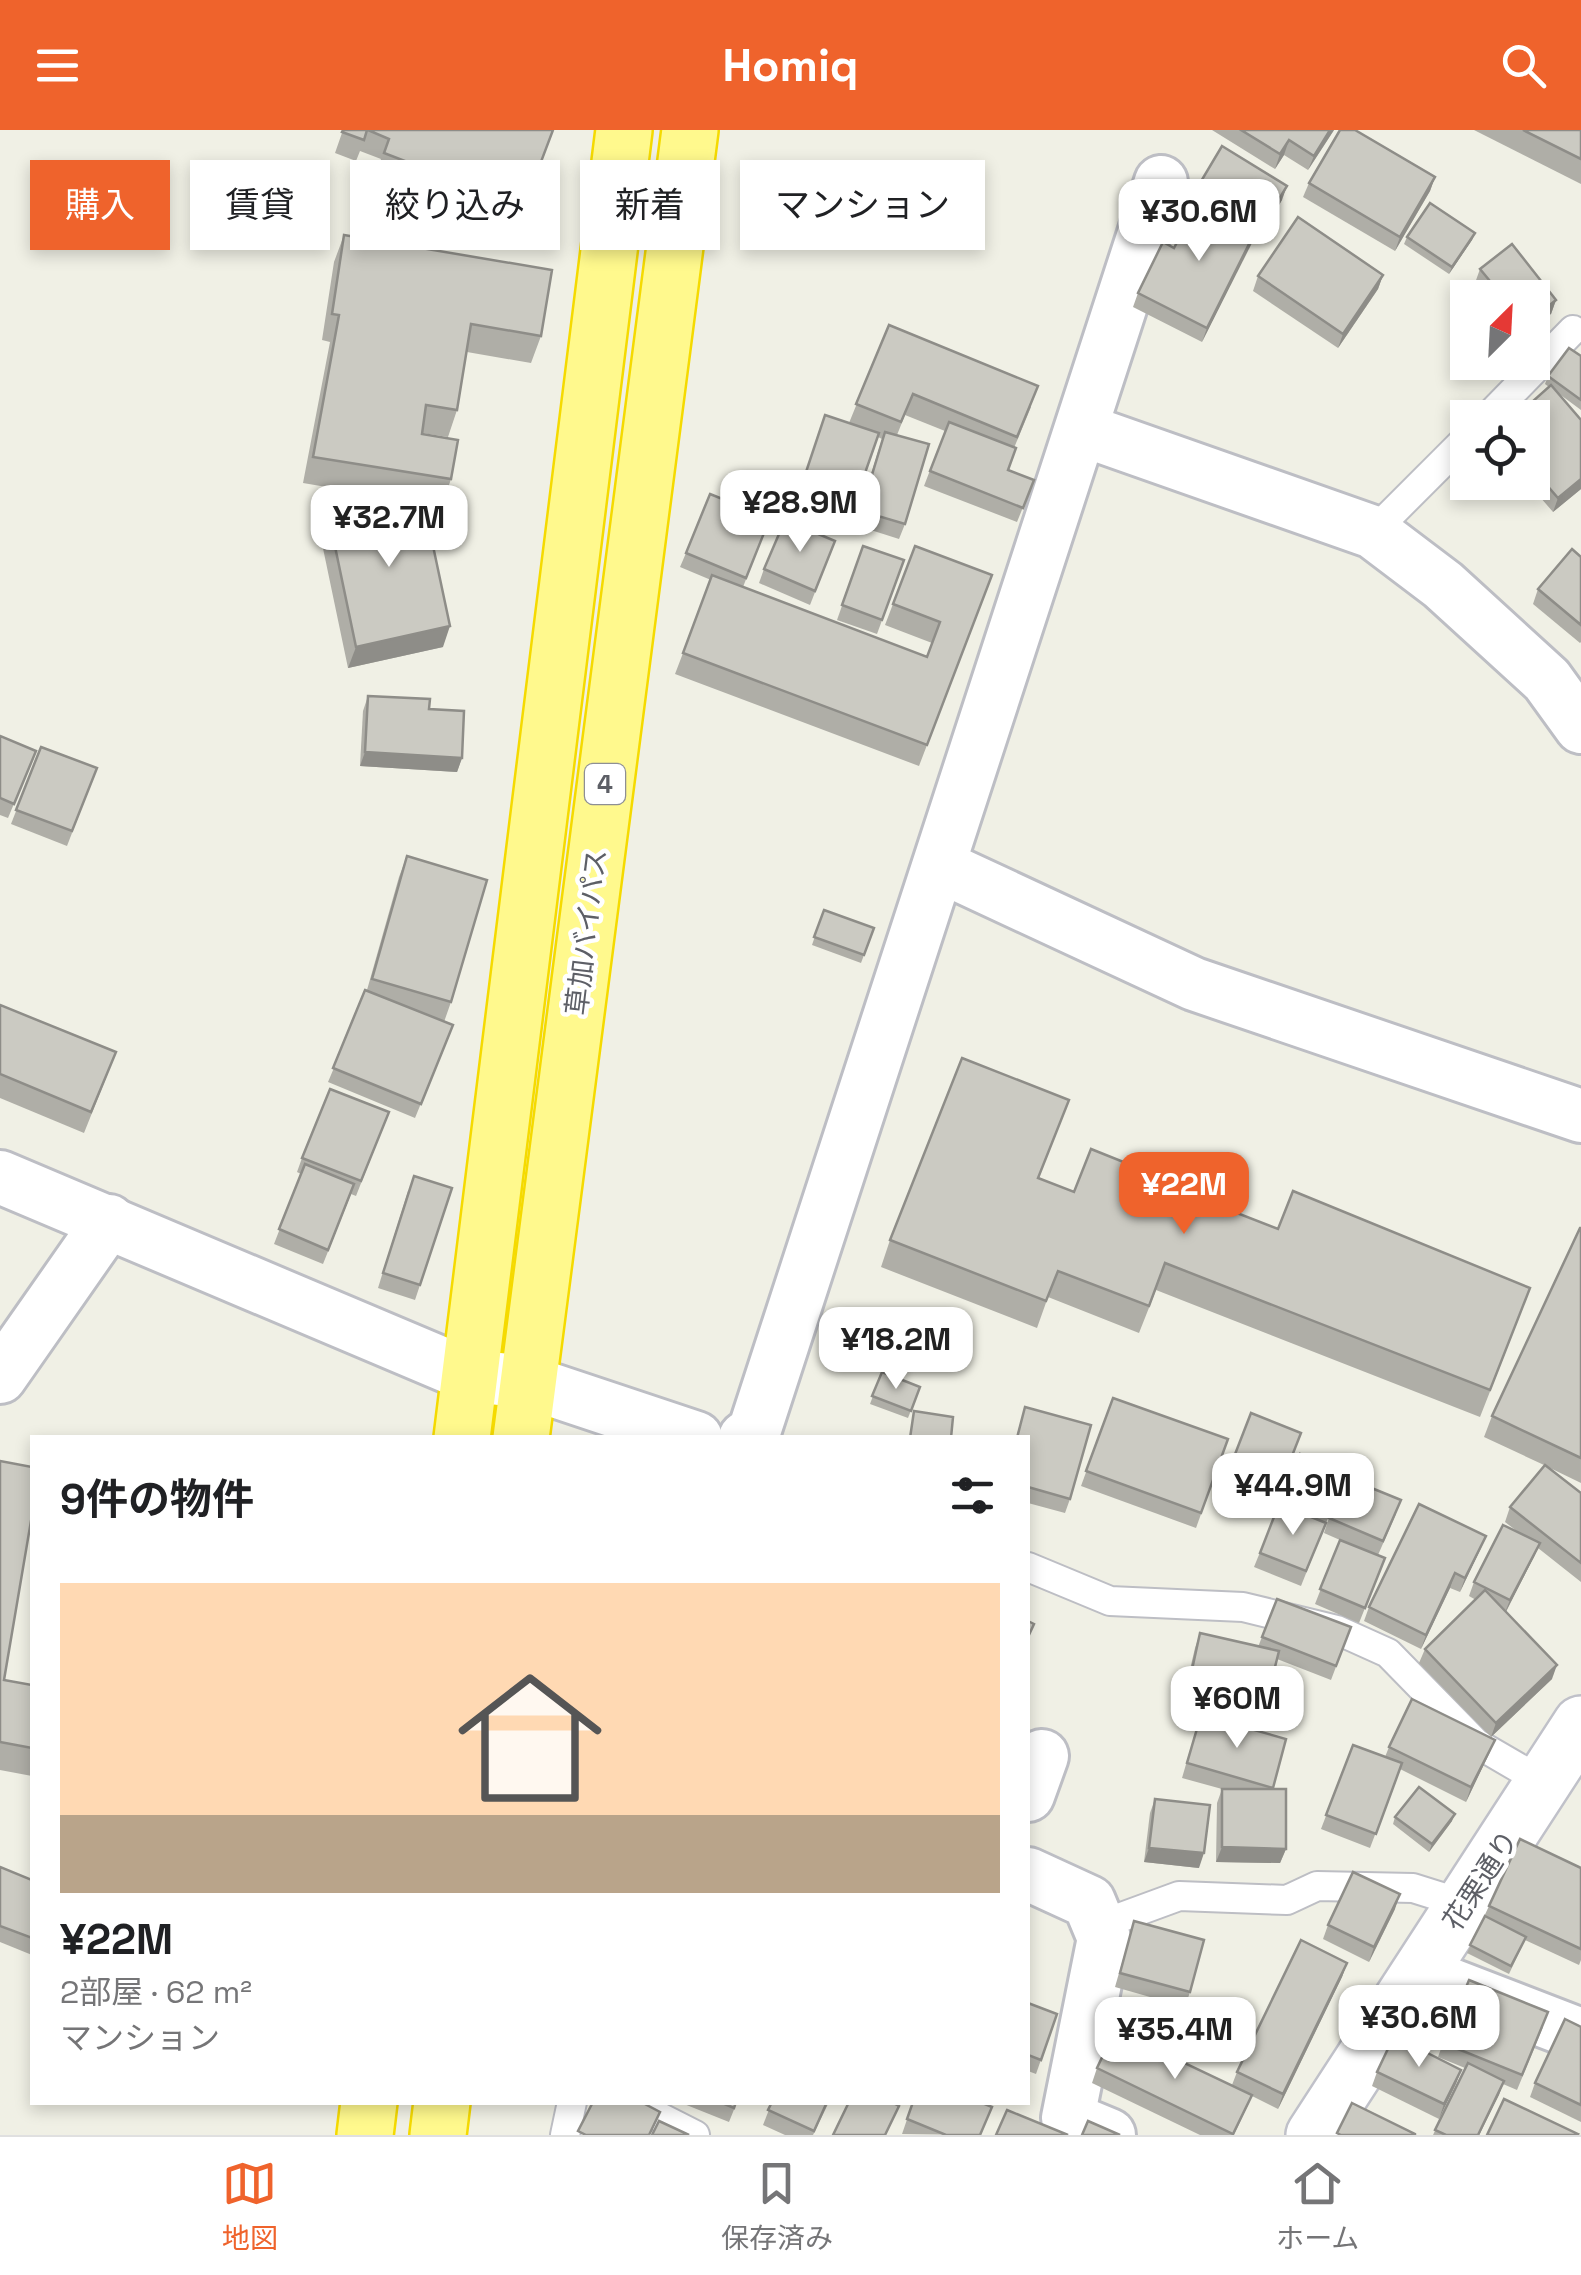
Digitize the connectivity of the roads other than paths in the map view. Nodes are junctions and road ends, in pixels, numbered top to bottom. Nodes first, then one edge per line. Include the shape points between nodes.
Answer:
1 (624, 130) edge
2 (690, 130) edge
3 (1161, 182) dead end
4 (1578, 331) edge
5 (1505, 400) edge
6 (1083, 430) junction
7 (1450, 455) edge
8 (1373, 532) junction
9 (1581, 727) edge
10 (940, 866) junction
11 (1581, 1116) edge
12 (0, 1178) edge
13 (109, 1221) junction
14 (471, 1376) junction
15 (0, 1378) edge
16 (528, 1382) junction
17 (462, 1435) edge
18 (522, 1435) edge
19 (687, 1435) edge
20 (750, 1435) edge
21 (1030, 1568) edge
22 (1581, 1724) edge
23 (1543, 1782) junction
24 (1030, 1875) edge
25 (1464, 1904) junction
26 (1100, 1925) junction
27 (1420, 1973) junction
28 (1581, 2035) edge
29 (369, 2105) edge
30 (442, 2105) edge
31 (571, 2105) edge
32 (636, 2105) edge
33 (365, 2135) edge
34 (438, 2135) edge
35 (566, 2135) edge
36 (695, 2135) edge
37 (1109, 2135) edge
38 (1314, 2135) edge

1 - 14 highway, 4
2 - 16 highway, 草加バイパス / 4
3 - 6 street
4 - 5 lane
6 - 8 street
6 - 10 street
7 - 8 lane
8 - 9 street via 1444,585 1547,680
10 - 11 street via 1194,984
10 - 20 street
12 - 13 street
13 - 14 street
13 - 15 street
14 - 16 street
14 - 17 highway, 4
16 - 18 highway, 草加バイパス / 4
16 - 19 street
21 - 23 lane via 1110,1601 1243,1607 1337,1630 1388,1654 1476,1743
22 - 23 street, 花栗通り
23 - 25 street, 花栗通り
24 - 26 street via 1089,1902
25 - 26 lane via 1413,1888 1317,1886 1287,1900 1178,1896
25 - 27 street, 花栗通り
26 - 37 street via 1104,1938 1068,2118
27 - 28 street
27 - 38 street, 花栗通り
29 - 33 highway
30 - 34 highway
31 - 35 lane
32 - 36 lane

